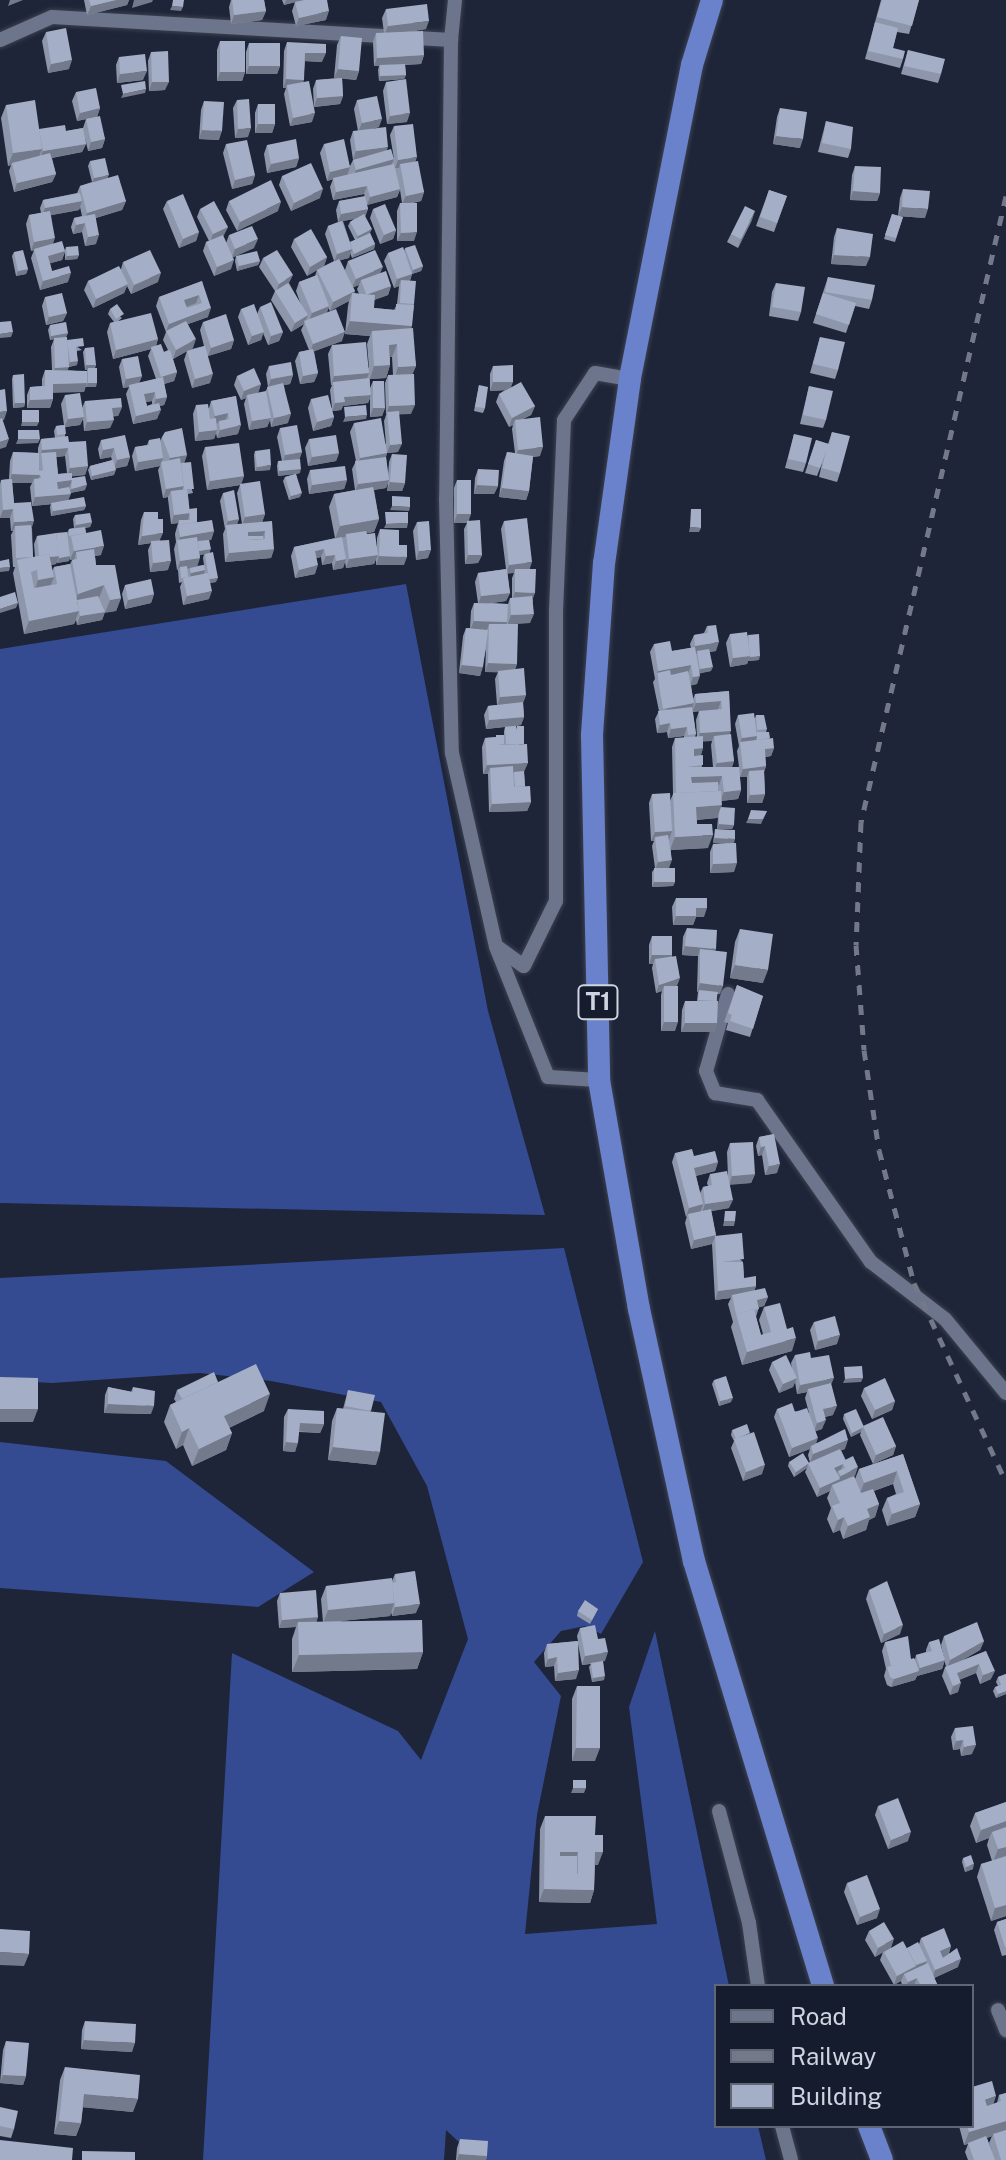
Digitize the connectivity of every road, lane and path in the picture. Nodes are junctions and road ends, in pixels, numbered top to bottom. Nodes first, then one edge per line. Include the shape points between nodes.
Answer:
1 (455, 0) edge
2 (712, 0) edge
3 (0, 40) edge
4 (451, 40) junction
5 (630, 379) junction
6 (496, 946) junction
7 (728, 994) dead end
8 (599, 1080) junction
9 (1006, 1393) edge
10 (719, 1811) dead end
11 (758, 1984) edge
12 (822, 1984) edge
13 (998, 2010) dead end
14 (1006, 2030) edge
15 (783, 2128) edge
16 (870, 2128) edge
17 (791, 2160) edge
18 (882, 2160) edge

1 - 4 street
2 - 5 highway, T1 via 692,65
3 - 4 street via 52,17
4 - 6 street via 446,498 452,753
5 - 6 street via 595,373 564,420 556,611 556,901 524,966
5 - 8 highway, T1 via 604,563 592,736
6 - 8 street via 548,1077
7 - 9 street via 706,1071 715,1093 757,1100 871,1262 945,1319
8 - 12 highway, T1 via 639,1309 694,1561
10 - 11 street via 749,1923
13 - 14 street
15 - 17 street
16 - 18 highway

